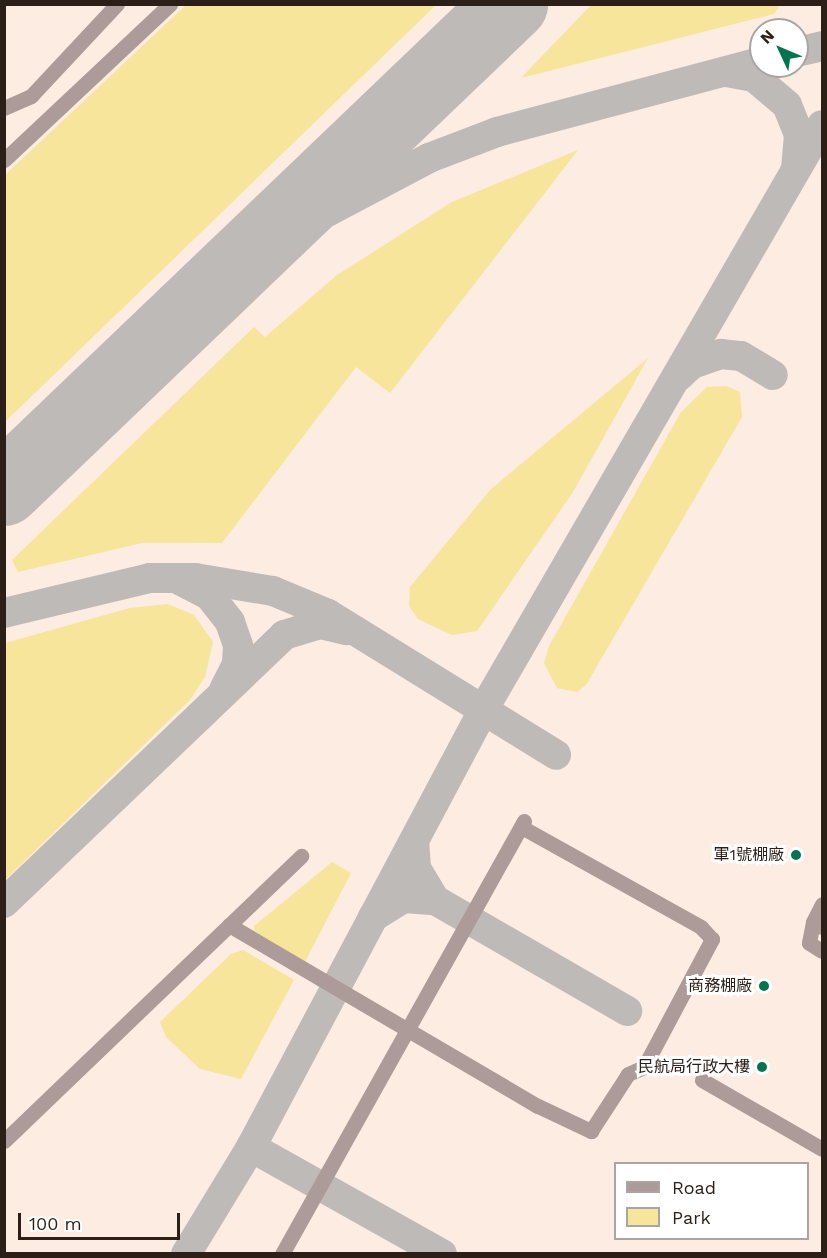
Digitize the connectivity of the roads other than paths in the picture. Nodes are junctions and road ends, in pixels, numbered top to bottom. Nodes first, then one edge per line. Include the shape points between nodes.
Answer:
1 (117, 4) edge
2 (170, 4) edge
3 (4, 108) edge
4 (4, 160) edge
5 (301, 856) dead end
6 (822, 904) edge
7 (818, 924) edge
8 (229, 925) junction
9 (822, 951) edge
10 (408, 1030) junction
11 (702, 1080) dead end
12 (4, 1141) edge
13 (822, 1149) edge
14 (282, 1254) edge

1 - 3 lane via 31,96
2 - 4 lane
5 - 8 lane
6 - 7 lane
7 - 9 lane via 809,943
8 - 10 lane
8 - 12 lane
10 - 10 lane via 523,824 701,927 712,939 706,958 644,1067 628,1074 591,1131
10 - 14 lane
11 - 13 lane

